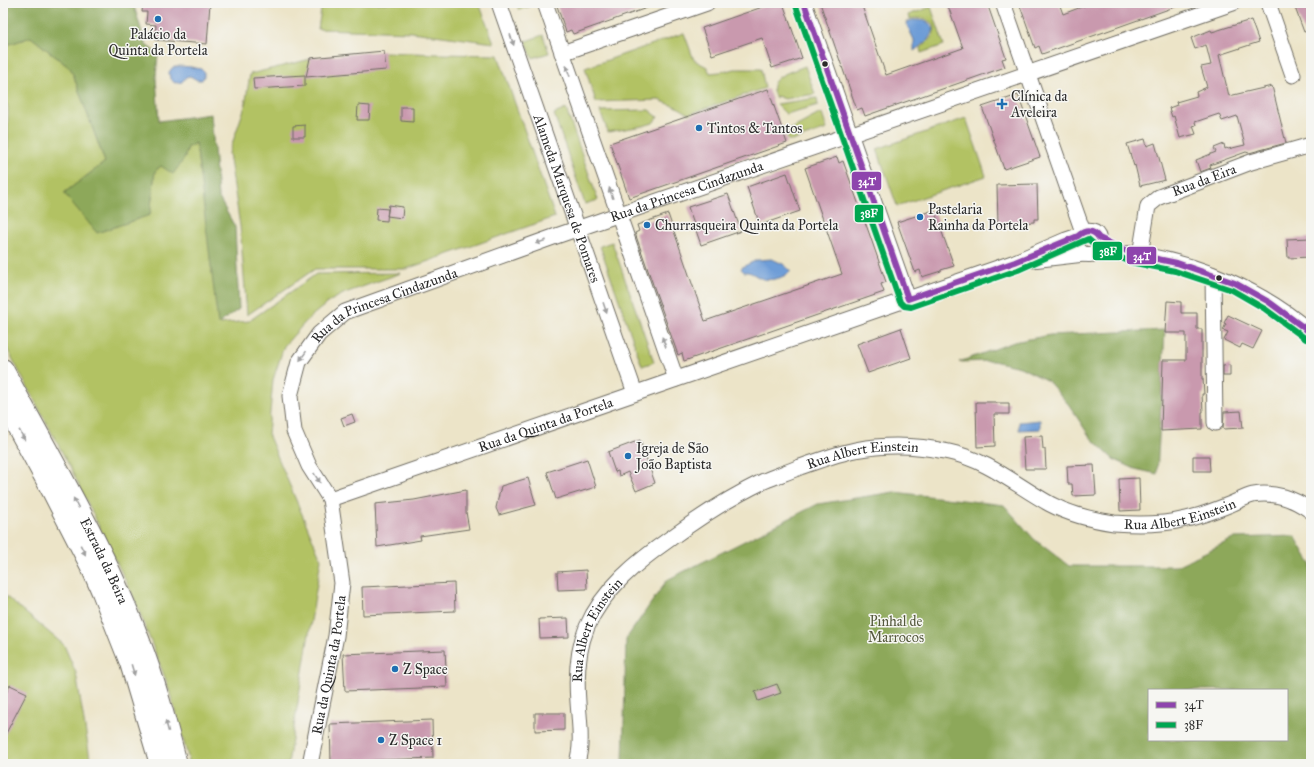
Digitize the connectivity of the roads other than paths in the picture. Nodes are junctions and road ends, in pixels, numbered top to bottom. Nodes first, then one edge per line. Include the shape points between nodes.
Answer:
1 (499, 3) edge
2 (545, 3) edge
3 (707, 3) edge
4 (804, 3) edge
5 (1003, 3) edge
6 (1233, 3) edge
7 (1268, 3) edge
8 (562, 53) junction
9 (1028, 74) junction
10 (1294, 75) dead end
11 (851, 135) junction
12 (1311, 145) edge
13 (619, 216) junction
14 (578, 230) junction
15 (1081, 234) junction
16 (1099, 238) junction
17 (1088, 254) junction
18 (1136, 255) junction
19 (1015, 262) junction
20 (1213, 275) junction
21 (908, 299) junction
22 (1311, 333) edge
23 (3, 369) edge
24 (676, 379) junction
25 (635, 393) junction
26 (3, 401) edge
27 (1215, 423) dead end
28 (330, 499) junction
29 (1311, 511) edge
30 (160, 764) edge
31 (177, 764) edge
32 (310, 764) edge
33 (577, 764) edge

1 -> 14 street, Alameda Marquesa de Pomares
2 - 8 street
3 - 8 street
4 - 11 street
5 - 9 street
6 - 9 street, Rua da Princesa Cindazunda
7 - 10 street
13 -> 8 street
9 - 11 street, Rua da Princesa Cindazunda
9 - 15 street
11 - 13 street, Rua da Princesa Cindazunda
11 - 21 street
12 - 18 street, Rua da Eira via 1251,162 1159,197 1148,206
13 - 14 street, Rua da Princesa Cindazunda
24 -> 13 street
14 -> 25 street, Alameda Marquesa de Pomares
14 -> 28 street, Rua da Princesa Cindazunda via 345,312 319,334 299,362 290,396 294,431 309,466
15 - 16 street via 1090,231
15 - 17 street via 1077,239 1077,246 1080,252
15 - 19 street, Rua da Quinta da Portela
16 - 17 street via 1096,252
16 - 18 street
17 - 18 street, Rua da Quinta da Portela
17 - 19 street, Rua da Quinta da Portela
18 - 20 street via 1177,263
19 - 21 street, Rua da Quinta da Portela
20 - 22 street via 1235,283 1269,302
20 - 27 street
21 - 24 street, Rua da Quinta da Portela
31 -> 23 main road, Estrada da Beira via 147,660 117,586 97,543
24 - 25 street, Rua da Quinta da Portela
25 - 28 street, Rua da Quinta da Portela
26 -> 30 main road, Estrada da Beira via 52,491 102,592 130,663
28 - 32 street, Rua da Quinta da Portela via 342,583 336,636
29 - 33 street, Rua Albert Einstein via 1285,497 1262,495 1252,496 1185,520 1140,524 1113,522 1088,518 1051,504 1003,474 953,452 904,445 855,450 829,457 767,480 701,516 633,566 605,596 587,626 577,667 580,733

